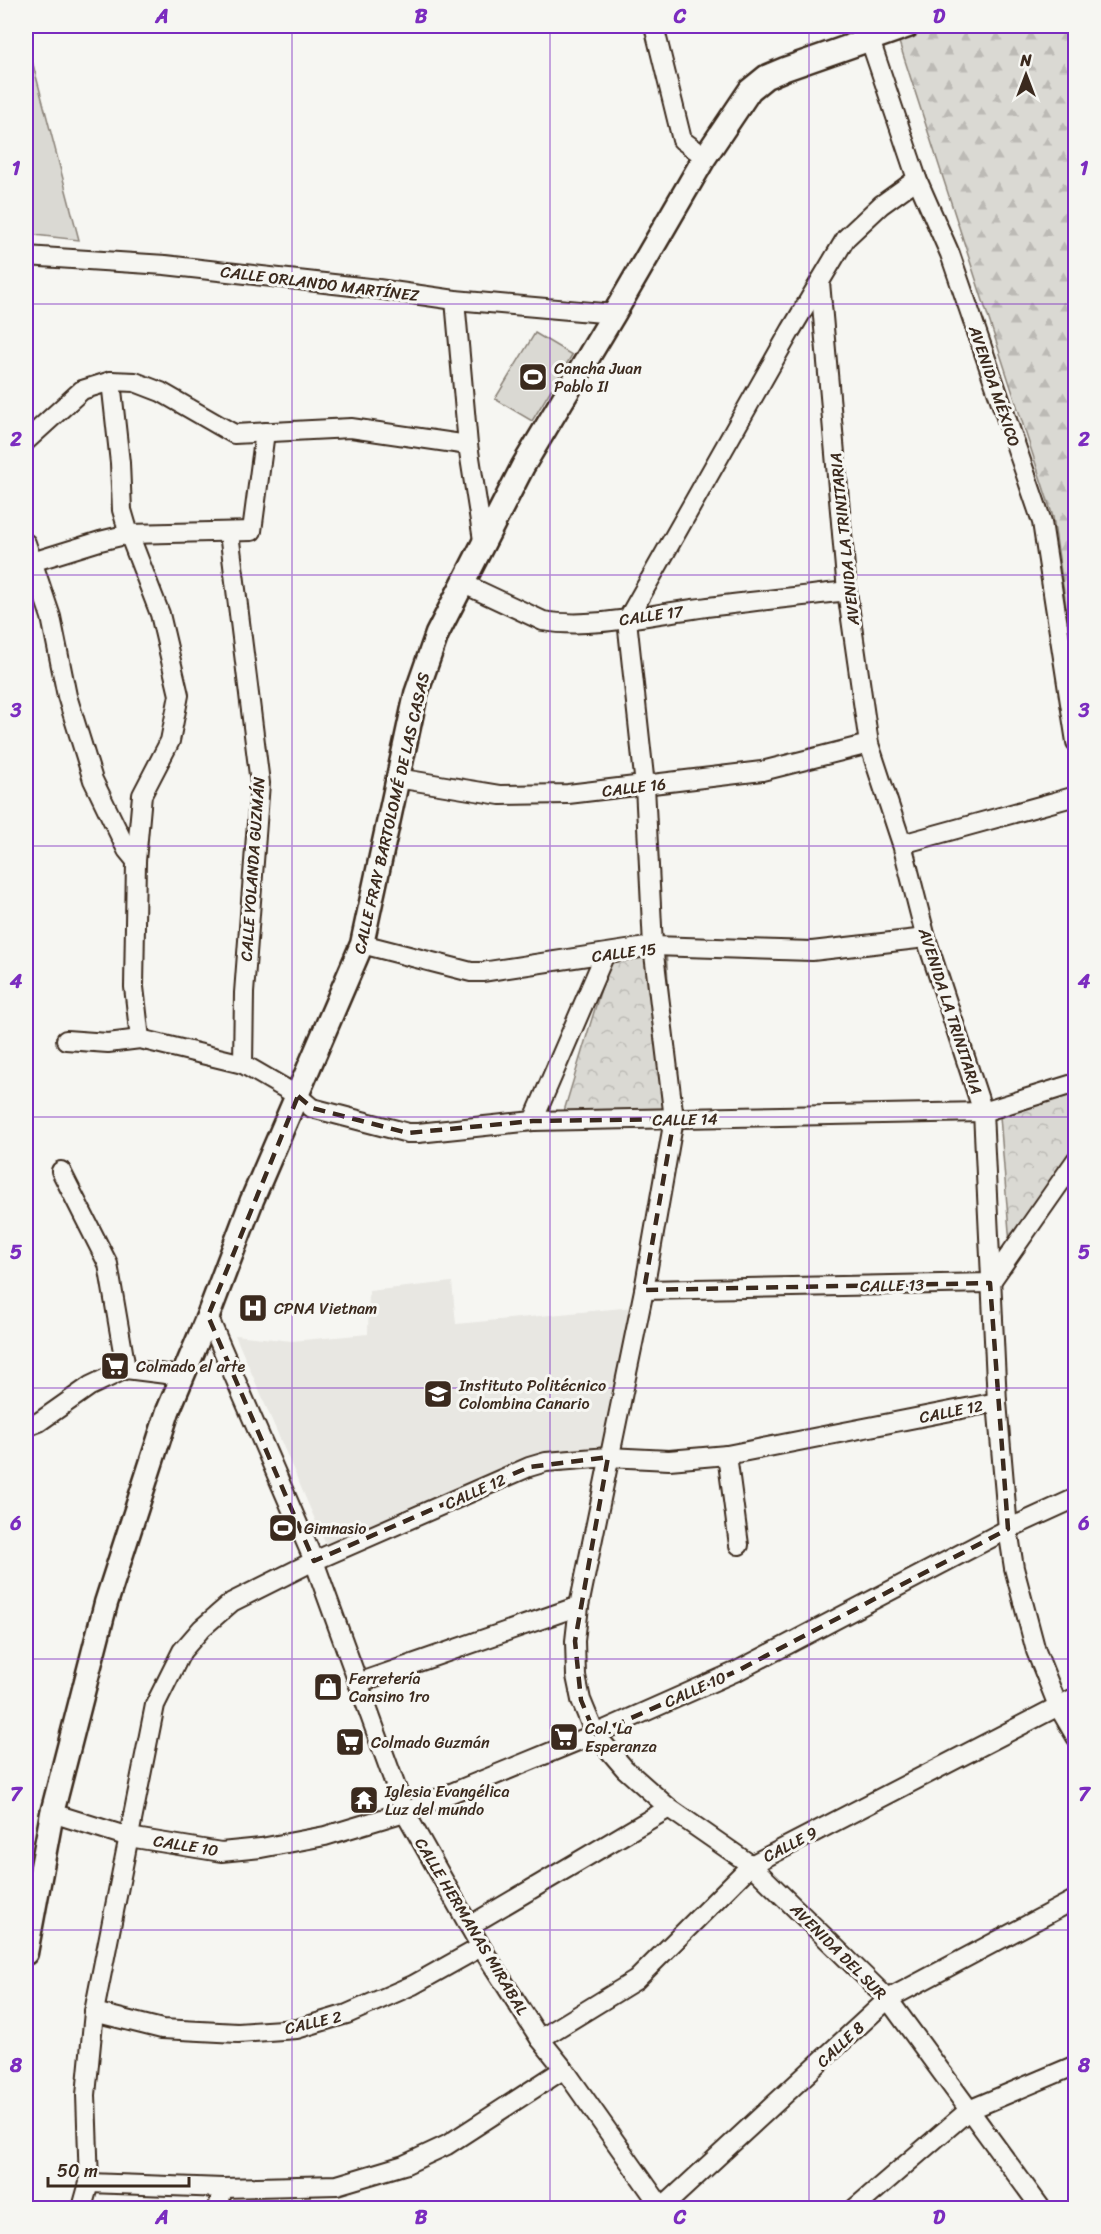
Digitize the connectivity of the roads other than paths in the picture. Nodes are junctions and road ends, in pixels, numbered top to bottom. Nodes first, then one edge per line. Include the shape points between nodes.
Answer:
1 (654, 26) edge
2 (908, 26) edge
3 (870, 40) junction
4 (705, 157) junction
5 (917, 179) junction
6 (26, 256) edge
7 (820, 282) junction
8 (454, 300) junction
9 (614, 314) junction
10 (111, 381) junction
11 (265, 432) junction
12 (26, 441) edge
13 (468, 445) junction
14 (229, 533) junction
15 (129, 534) junction
16 (483, 540) junction
17 (26, 543) edge
18 (32, 562) junction
19 (462, 583) junction
20 (847, 591) junction
21 (627, 620) junction
22 (1076, 742) edge
23 (869, 744) junction
24 (397, 778) junction
25 (645, 786) junction
26 (1076, 796) edge
27 (902, 844) junction
28 (136, 861) junction
29 (926, 938) junction
30 (362, 944) junction
31 (653, 946) junction
32 (605, 954) junction
33 (140, 1039) junction
34 (66, 1040) dead end
35 (243, 1064) junction
36 (1076, 1083) edge
37 (297, 1096) junction
38 (983, 1112) junction
39 (674, 1119) junction
40 (533, 1121) junction
41 (1076, 1160) edge
42 (61, 1171) dead end
43 (990, 1283) junction
44 (644, 1290) junction
45 (208, 1316) junction
46 (126, 1369) junction
47 (182, 1376) junction
48 (997, 1402) junction
49 (26, 1427) edge
50 (726, 1455) junction
51 (608, 1457) junction
52 (1076, 1498) edge
53 (1008, 1529) junction
54 (739, 1545) dead end
55 (314, 1561) junction
56 (579, 1606) junction
57 (358, 1683) junction
58 (1076, 1697) edge
59 (1058, 1706) junction
60 (595, 1734) junction
61 (1076, 1737) edge
62 (669, 1808) junction
63 (405, 1812) junction
64 (52, 1813) junction
65 (129, 1837) junction
66 (750, 1865) junction
67 (1076, 1899) edge
68 (29, 1900) edge
69 (469, 1926) junction
70 (482, 1947) junction
71 (26, 1953) edge
72 (888, 1999) junction
73 (94, 2012) junction
74 (540, 2039) junction
75 (1076, 2065) edge
76 (564, 2068) junction
77 (969, 2110) junction
78 (89, 2183) junction
79 (223, 2188) junction
80 (1036, 2207) edge
81 (82, 2208) edge
82 (218, 2208) edge
83 (662, 2208) edge
84 (855, 2208) edge

1 - 4 street via 682,140
2 - 3 main road, CALLE FRAY BARTOLOMÉ DE LAS CASAS
3 - 4 main road, CALLE FRAY BARTOLOMÉ DE LAS CASAS via 766,77 750,90
3 - 5 street, AVENIDA MÉXICO
4 - 9 main road, CALLE FRAY BARTOLOMÉ DE LAS CASAS
5 - 7 street via 881,205 846,238
5 - 22 street, AVENIDA MÉXICO via 950,254 1042,522
6 - 8 street, CALLE ORLANDO MARTÍNEZ via 165,265
7 - 20 street, AVENIDA LA TRINITARIA
7 - 21 street
8 - 9 street, CALLE ORLANDO MARTÍNEZ
8 - 13 street
9 - 16 main road, CALLE FRAY BARTOLOMÉ DE LAS CASAS
10 - 11 street via 135,382 161,392 234,434
10 - 12 street via 82,390
10 - 15 street via 122,510
11 - 13 street via 351,428
11 - 14 street via 252,531
13 - 16 street
14 - 15 street
14 - 35 street, CALLE YOLANDA GUZMÁN via 260,783 244,993
15 - 18 street
15 - 28 street via 160,614 179,695 170,741 142,795
16 - 19 main road, CALLE FRAY BARTOLOMÉ DE LAS CASAS
17 - 18 street
18 - 28 street via 51,617 67,696 93,780
19 - 21 street, CALLE 17 via 543,621
19 - 24 main road, CALLE FRAY BARTOLOMÉ DE LAS CASAS via 437,634 416,694
20 - 21 street, CALLE 17
20 - 23 street, AVENIDA LA TRINITARIA
21 - 25 street, AVENIDA DEL SUR
23 - 25 street, CALLE 16 via 762,771
23 - 27 street, AVENIDA LA TRINITARIA
24 - 25 street, CALLE 16 via 500,795 568,794
24 - 30 main road, CALLE FRAY BARTOLOMÉ DE LAS CASAS
25 - 31 street, AVENIDA DEL SUR
26 - 27 street
27 - 29 street, AVENIDA LA TRINITARIA
28 - 33 street via 134,987
29 - 31 street, CALLE 15 via 812,951
29 - 38 street, AVENIDA LA TRINITARIA
30 - 32 street, CALLE 15 via 471,972
30 - 37 main road, CALLE FRAY BARTOLOMÉ DE LAS CASAS
31 - 32 street, CALLE 15
31 - 39 street, AVENIDA DEL SUR
32 - 40 street
33 - 34 street via 108,1043
33 - 35 street, CALLE 14
35 - 37 street, CALLE 14
36 - 38 street, CALLE 14
37 - 40 street, CALLE 14 via 312,1108 408,1133
37 - 45 main road, CALLE FRAY BARTOLOMÉ DE LAS CASAS
38 - 39 street, CALLE 14
38 - 43 street, AVENIDA LA TRINITARIA
39 - 40 street, CALLE 14
39 - 44 street, AVENIDA DEL SUR
41 - 43 street
42 - 46 street via 108,1264
43 - 44 street, CALLE 13
43 - 48 street, AVENIDA LA TRINITARIA
44 - 51 street, AVENIDA DEL SUR
45 - 47 main road, CALLE FRAY BARTOLOMÉ DE LAS CASAS
45 - 55 street, CALLE HERMANAS MIRABAL
46 - 47 street
46 - 49 street via 90,1386
47 - 64 main road, CALLE FRAY BARTOLOMÉ DE LAS CASAS via 106,1603
48 - 50 street, CALLE 12
48 - 53 street, AVENIDA LA TRINITARIA
50 - 51 street, CALLE 12 via 669,1460
50 - 54 street
51 - 55 street, CALLE 12 via 529,1467
51 - 56 street, AVENIDA DEL SUR
52 - 53 street, CALLE 10
53 - 59 street, AVENIDA LA TRINITARIA via 1026,1618
53 - 60 street, CALLE 10 via 737,1671
55 - 57 street, CALLE HERMANAS MIRABAL
55 - 65 street, CALLE 12 via 232,1602 182,1650 155,1705
56 - 57 street
56 - 60 street, AVENIDA DEL SUR via 576,1676
57 - 63 street, CALLE HERMANAS MIRABAL
58 - 59 street, CALLE 9
59 - 61 street, AVENIDA LA TRINITARIA
59 - 66 street, CALLE 9
60 - 62 street, AVENIDA DEL SUR via 625,1769
60 - 63 street, CALLE 10
62 - 66 street, AVENIDA DEL SUR
62 - 69 street
63 - 65 street, CALLE 10 via 325,1836 221,1852
63 - 69 street, CALLE HERMANAS MIRABAL
64 - 65 street, CALLE 10
64 - 68 main road, CALLE FRAY BARTOLOMÉ DE LAS CASAS
65 - 73 street, CALLE 12
66 - 72 street, AVENIDA DEL SUR
66 - 74 street, CALLE 9 via 642,1976
67 - 72 street, CALLE 8
68 - 71 main road, CALLE FRAY BARTOLOMÉ DE LAS CASAS
69 - 70 street, CALLE HERMANAS MIRABAL
70 - 73 street, CALLE 2 via 413,1985 347,2014 297,2029 238,2033 162,2029
70 - 74 street, CALLE HERMANAS MIRABAL
72 - 77 street, AVENIDA DEL SUR
72 - 83 street, CALLE 8
73 - 78 street, CALLE 12 via 86,2095
74 - 76 street, CALLE HERMANAS MIRABAL
75 - 77 street
76 - 79 street via 447,2145 404,2165 337,2185
76 - 83 street, CALLE HERMANAS MIRABAL
77 - 80 street, AVENIDA DEL SUR
77 - 84 street
78 - 79 street
78 - 81 street, CALLE 12
79 - 82 street

